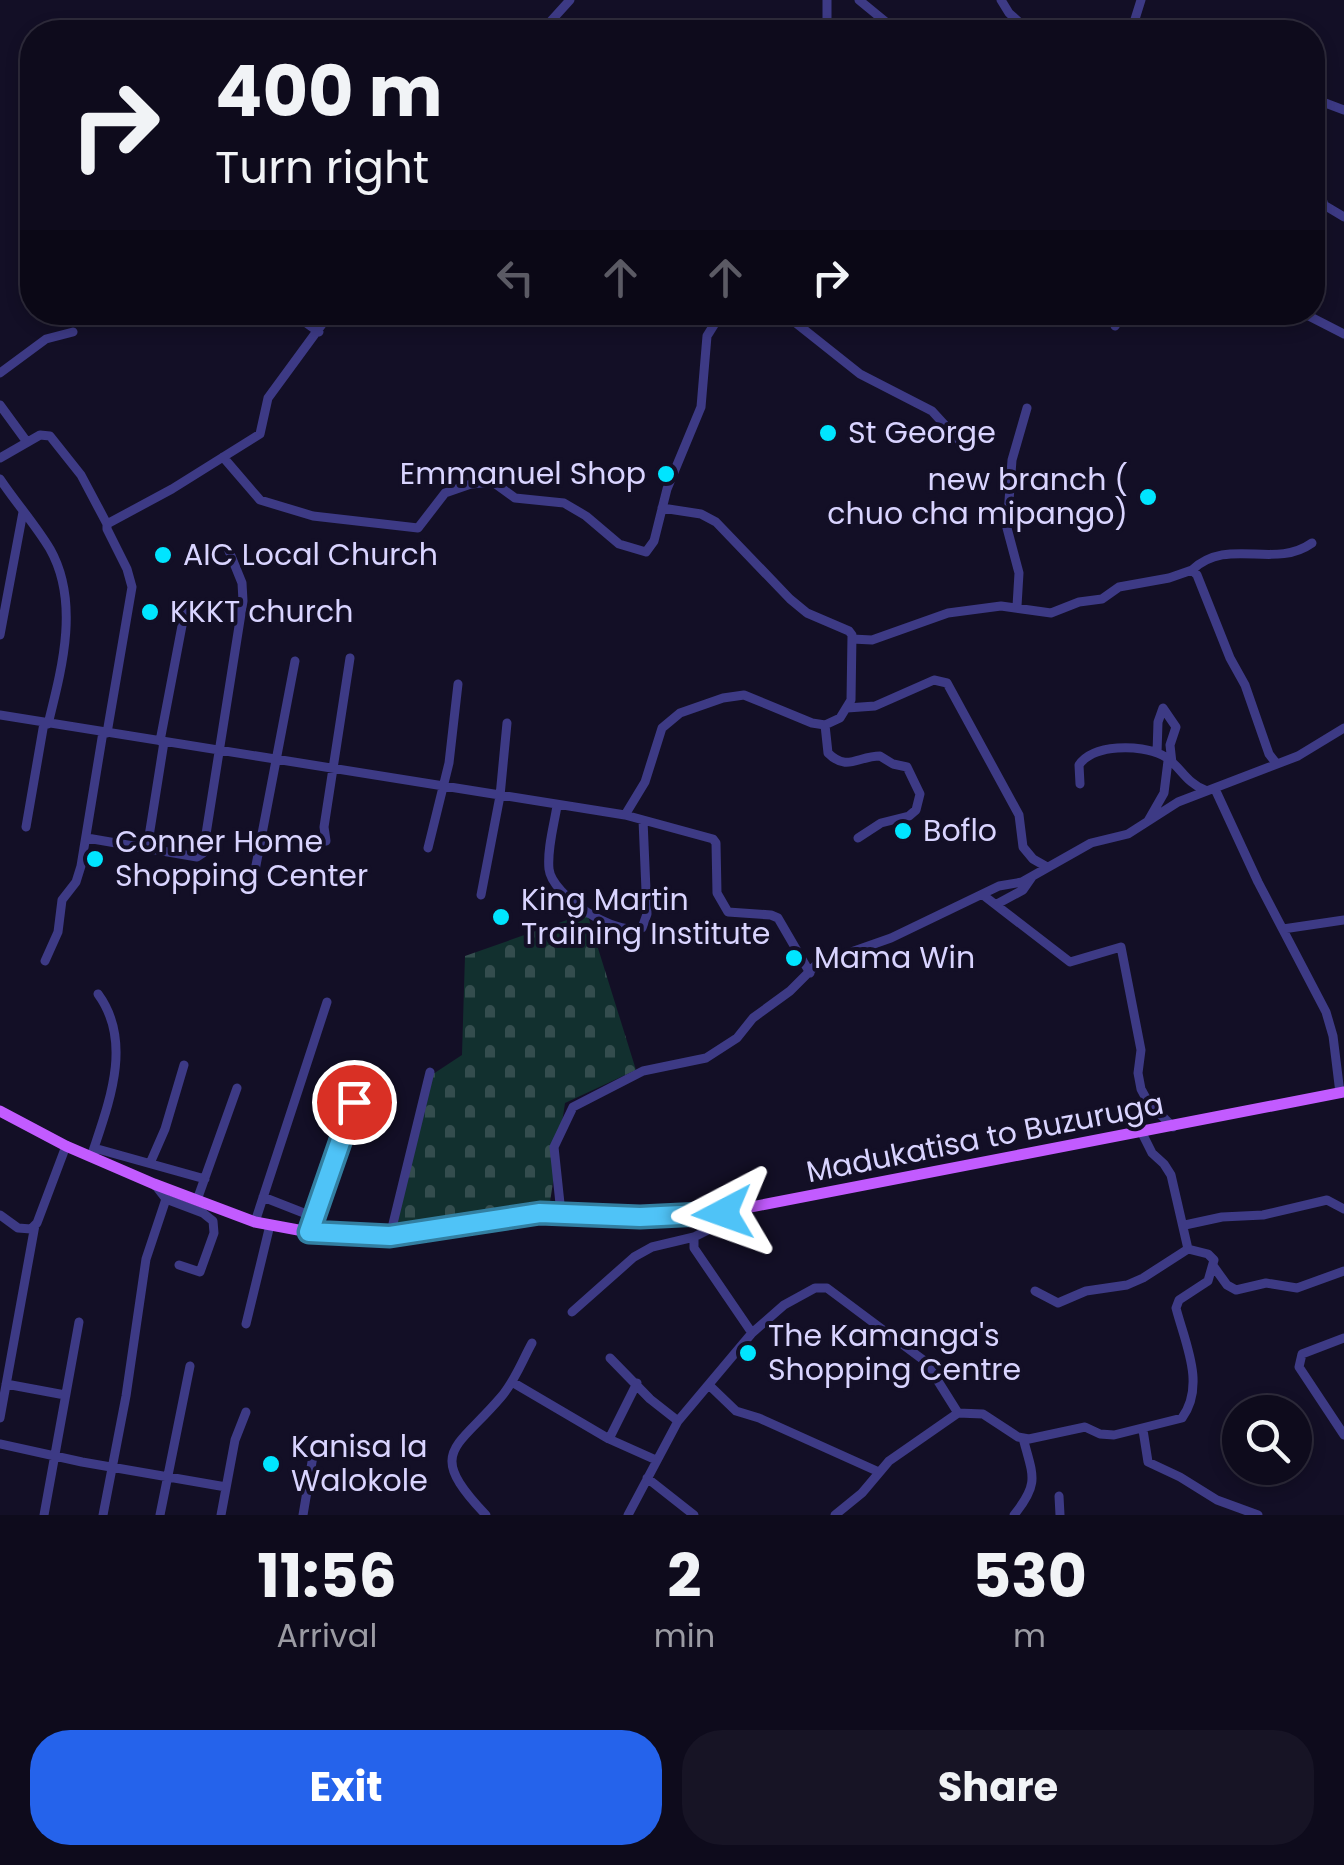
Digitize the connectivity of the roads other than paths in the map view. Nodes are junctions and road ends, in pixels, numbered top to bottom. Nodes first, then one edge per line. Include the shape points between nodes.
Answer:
1 (570, 0) edge
2 (858, 0) edge
3 (1002, 0) edge
4 (552, 20) edge
5 (883, 20) edge
6 (1017, 20) edge
7 (309, 325) edge
8 (324, 325) edge
9 (714, 325) edge
10 (799, 325) edge
11 (73, 332) dead end
12 (319, 332) junction
13 (0, 374) edge
14 (0, 405) edge
15 (1027, 408) dead end
16 (27, 442) junction
17 (964, 446) dead end
18 (223, 457) junction
19 (0, 458) edge
20 (0, 479) edge
21 (662, 508) junction
22 (23, 512) junction
23 (107, 524) junction
24 (1312, 542) dead end
25 (227, 546) dead end
26 (1192, 570) junction
27 (1017, 606) junction
28 (185, 610) dead end
29 (0, 635) edge
30 (852, 639) junction
31 (350, 658) dead end
32 (294, 661) dead end
33 (458, 684) dead end
34 (847, 708) junction
35 (0, 715) edge
36 (46, 723) junction
37 (507, 724) dead end
38 (825, 725) junction
39 (1344, 728) edge
40 (105, 732) junction
41 (162, 741) junction
42 (219, 750) junction
43 (1157, 753) junction
44 (276, 760) junction
45 (1170, 761) junction
46 (1276, 763) junction
47 (331, 770) junction
48 (1080, 784) dead end
49 (442, 788) junction
50 (1211, 790) junction
51 (500, 796) junction
52 (557, 806) junction
53 (625, 816) junction
54 (644, 820) junction
55 (1147, 823) junction
56 (26, 827) dead end
57 (87, 838) junction
58 (858, 838) dead end
59 (326, 841) dead end
60 (428, 848) dead end
61 (147, 849) junction
62 (1048, 867) junction
63 (1033, 875) junction
64 (253, 881) dead end
65 (482, 895) dead end
66 (983, 895) junction
67 (997, 904) junction
68 (1344, 920) edge
69 (1283, 929) junction
70 (45, 961) dead end
71 (810, 973) junction
72 (98, 994) dead end
73 (327, 1002) dead end
74 (184, 1065) dead end
75 (363, 1068) dead end
76 (430, 1072) dead end
77 (237, 1088) dead end
78 (1342, 1093) edge
79 (0, 1111) edge
80 (1172, 1127) junction
81 (1142, 1133) junction
82 (66, 1146) junction
83 (93, 1153) junction
84 (151, 1161) junction
85 (205, 1179) junction
86 (154, 1184) junction
87 (264, 1197) junction
88 (166, 1198) junction
89 (198, 1200) junction
90 (1344, 1209) edge
91 (561, 1213) junction
92 (723, 1213) junction
93 (0, 1216) edge
94 (314, 1217) junction
95 (255, 1222) junction
96 (35, 1225) junction
97 (270, 1225) junction
98 (1184, 1226) junction
99 (309, 1232) junction
100 (390, 1236) junction
101 (694, 1237) junction
102 (1188, 1249) junction
103 (179, 1265) dead end
104 (1214, 1267) junction
105 (1344, 1270) edge
106 (1035, 1292) dead end
107 (572, 1312) dead end
108 (78, 1322) dead end
109 (246, 1324) dead end
110 (752, 1334) junction
111 (1344, 1338) edge
112 (532, 1343) dead end
113 (0, 1347) edge
114 (12, 1349) junction
115 (610, 1358) dead end
116 (190, 1366) dead end
117 (512, 1382) junction
118 (637, 1383) junction
119 (6, 1384) junction
120 (710, 1386) junction
121 (66, 1395) junction
122 (246, 1412) dead end
123 (958, 1413) junction
124 (0, 1418) edge
125 (678, 1421) junction
126 (1143, 1430) junction
127 (1344, 1435) edge
128 (1023, 1438) junction
129 (609, 1439) junction
130 (0, 1444) edge
131 (56, 1455) junction
132 (313, 1456) dead end
133 (656, 1460) junction
134 (112, 1467) junction
135 (878, 1472) junction
136 (168, 1478) junction
137 (647, 1478) junction
138 (226, 1487) junction
139 (1059, 1496) dead end
140 (44, 1515) edge
141 (102, 1515) edge
142 (160, 1515) edge
143 (221, 1515) edge
144 (303, 1515) edge
145 (486, 1515) edge
146 (628, 1515) edge
147 (694, 1515) edge
148 (836, 1515) edge
149 (1014, 1515) edge
150 (1060, 1515) edge
151 (1258, 1515) edge

1 - 4 street
2 - 5 street
3 - 6 street
7 - 12 street
8 - 12 street
9 - 21 street via 707,336 702,407
10 - 17 street via 870,380 932,411
11 - 13 street via 46,338
12 - 18 street via 268,398 260,434
14 - 16 street
15 - 27 street via 1012,460 1006,528 1019,573
16 - 19 street
16 - 23 street via 40,435 54,440
18 - 21 street via 260,500 383,526 418,528 446,492 492,482 515,498 564,503 619,544 643,553 654,541
18 - 23 street
20 - 22 street
21 - 30 street via 716,522 790,600 849,631
22 - 29 street
22 - 36 street via 51,550 66,590 63,647
23 - 40 street via 132,587
24 - 26 street via 1291,554 1217,554
25 - 42 street via 243,601
26 - 27 street via 1119,587 1106,598 1051,613
26 - 46 street
27 - 30 street via 948,613 878,639
28 - 41 street
30 - 34 street
31 - 47 street
32 - 44 street
33 - 49 street
34 - 38 street
34 - 62 street via 875,706 934,680 947,683 1020,815 1026,852
35 - 36 street
36 - 40 street
36 - 56 street
37 - 51 street
38 - 53 street via 744,695 680,713 662,728
38 - 58 street via 834,760 846,765 878,755 906,766 920,794 909,816
39 - 46 street
40 - 41 street
40 - 57 street
41 - 42 street
41 - 61 street
42 - 44 street
42 - 61 street via 203,853
43 - 45 street
43 - 45 street via 1158,722 1166,708 1176,728
43 - 48 street via 1088,755 1079,765
44 - 47 street
44 - 64 street
45 - 50 street via 1184,778
45 - 55 street via 1164,793
46 - 50 street
47 - 49 street
47 - 59 street
49 - 51 street
49 - 60 street
50 - 55 street
50 - 69 street
51 - 52 street
51 - 65 street
52 - 53 street
52 - 54 street via 552,877 592,916 630,930 642,928 648,914
53 - 54 street
54 - 71 street via 713,839 717,893 728,912 778,918
55 - 62 street via 1091,842
57 - 61 street
57 - 70 street
62 - 63 street
63 - 66 street
63 - 67 street via 1023,890
66 - 67 street
66 - 71 street via 817,964
67 - 80 street via 1070,962 1122,948 1142,1089
68 - 69 street
69 - 78 street via 1326,1012
71 - 91 street via 706,1058 643,1071 573,1107 553,1150
72 - 83 street via 113,1022 116,1052
73 - 87 street
74 - 84 street
75 - 94 street
76 - 100 street
77 - 85 street
78 - 80 main road, Madukatisa to Buzuruga
79 - 82 main road, Madukatisa to Buzuruga
80 - 81 main road, Madukatisa to Buzuruga
81 - 92 main road, Madukatisa to Buzuruga
81 - 98 street via 1167,1168
82 - 83 main road, Madukatisa to Buzuruga
82 - 96 street
83 - 84 street
83 - 86 main road, Madukatisa to Buzuruga
84 - 85 street
85 - 89 street
86 - 88 street
86 - 89 main road, Madukatisa to Buzuruga
87 - 94 street
87 - 95 street
88 - 103 street via 210,1217 214,1227 200,1272
88 - 134 street via 146,1259
89 - 95 main road, Madukatisa to Buzuruga
90 - 98 street via 1327,1200
91 - 92 main road, Madukatisa to Buzuruga
91 - 100 main road, Madukatisa to Buzuruga
92 - 101 street via 718,1225
93 - 96 street via 24,1230
94 - 99 street
95 - 97 main road, Madukatisa to Buzuruga
96 - 114 street
97 - 99 main road, Madukatisa to Buzuruga
97 - 109 street
98 - 102 street
99 - 100 main road, Madukatisa to Buzuruga
101 - 107 street via 634,1257
101 - 110 street via 706,1269
102 - 104 street via 1208,1254
102 - 106 street via 1143,1278 1058,1304
104 - 105 street via 1236,1290 1266,1283 1297,1288
104 - 126 street via 1176,1308 1189,1352 1191,1401 1182,1418
108 - 121 street
110 - 120 street
110 - 123 street via 784,1306 827,1288 926,1362
111 - 127 street via 1302,1354 1299,1367
112 - 117 street
113 - 114 street
114 - 119 street
115 - 118 street
116 - 136 street
117 - 129 street
117 - 145 street via 450,1461 453,1475
118 - 125 street
118 - 129 street
119 - 121 street
119 - 124 street
120 - 125 street
120 - 135 street via 736,1411
121 - 131 street
122 - 138 street
123 - 128 street via 983,1414
123 - 135 street
125 - 133 street
126 - 128 street via 1105,1435 1080,1427
126 - 151 street via 1152,1466
128 - 149 street via 1034,1485
129 - 133 street
130 - 131 street
131 - 134 street
131 - 140 street
132 - 144 street
133 - 137 street
134 - 136 street
134 - 141 street
135 - 148 street
136 - 138 street
136 - 142 street
137 - 146 street
137 - 147 street
138 - 143 street
139 - 150 street

